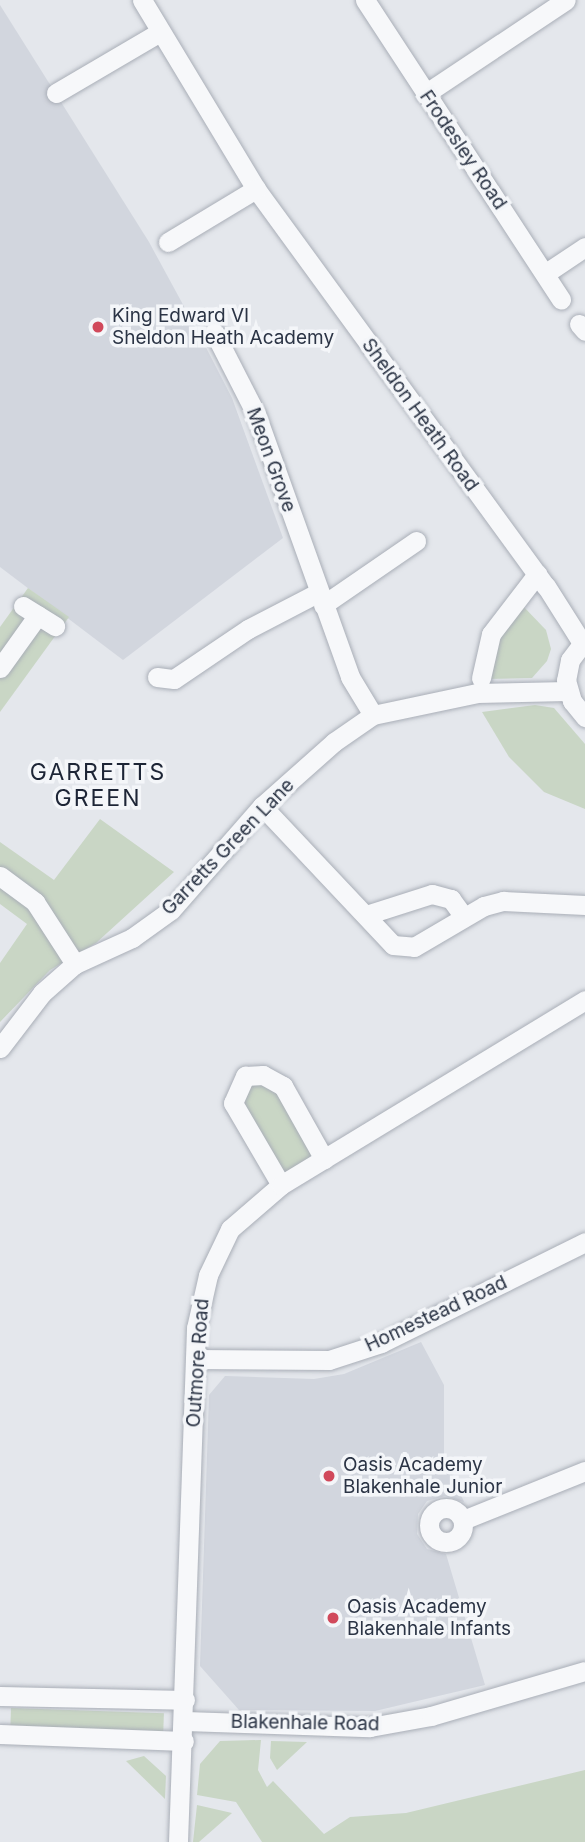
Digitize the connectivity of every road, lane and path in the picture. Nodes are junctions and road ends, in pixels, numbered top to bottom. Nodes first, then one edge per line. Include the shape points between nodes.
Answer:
1 (142, 0) edge
2 (365, 0) edge
3 (566, 0) edge
4 (160, 32) junction
5 (55, 93) dead end
6 (425, 94) junction
7 (256, 189) junction
8 (168, 242) dead end
9 (585, 247) edge
10 (546, 273) junction
11 (561, 300) dead end
12 (214, 332) dead end
13 (416, 541) dead end
14 (537, 574) junction
15 (321, 598) junction
16 (55, 626) dead end
17 (583, 641) edge
18 (0, 668) edge
19 (481, 678) dead end
20 (169, 683) dead end
21 (567, 691) junction
22 (373, 716) junction
23 (585, 717) edge
24 (262, 806) junction
25 (0, 876) edge
26 (585, 905) edge
27 (366, 915) junction
28 (464, 918) junction
29 (75, 964) junction
30 (585, 1000) edge
31 (0, 1048) edge
32 (324, 1159) junction
33 (281, 1185) junction
34 (585, 1242) edge
35 (195, 1359) junction
36 (585, 1471) edge
37 (463, 1520) dead end
38 (585, 1671) edge
39 (0, 1696) edge
40 (185, 1700) junction
41 (185, 1721) junction
42 (0, 1734) edge
43 (184, 1741) junction
44 (178, 1842) edge

1 - 4 street, Sheldon Heath Road
2 - 6 street, Frodesley Road
3 - 6 street
4 - 5 street
4 - 7 street, Sheldon Heath Road
6 - 10 street, Frodesley Road
7 - 8 street
7 - 14 street, Sheldon Heath Road
9 - 10 street
10 - 11 street, Frodesley Road
12 - 15 street, Meon Grove via 256,414
13 - 15 street
14 - 17 street, Sheldon Heath Road
14 - 19 street via 491,634
15 - 20 street via 248,629
15 - 22 street, Meon Grove via 350,677
16 - 18 street via 31,611
17 - 21 street via 567,666
21 - 22 street, Garretts Green Lane via 477,693
21 - 23 street
22 - 24 street, Garretts Green Lane via 334,742
24 - 27 street
24 - 29 street, Garretts Green Lane via 171,910 132,939
25 - 29 street via 35,902
26 - 28 street via 503,901
27 - 28 street via 432,894 451,899
27 - 28 street via 393,945 414,947
29 - 31 street, Garretts Green Lane via 43,993
30 - 32 street, Outmore Road
32 - 33 street, Outmore Road
32 - 33 street via 283,1086 263,1075 245,1076 233,1103
33 - 35 street, Outmore Road via 230,1229 200,1298
34 - 35 street, Homestead Road via 381,1343 329,1360
35 - 40 street, Outmore Road
36 - 37 street
38 - 41 street, Blakenhale Road via 431,1716 370,1727
39 - 40 street
40 - 41 street, Outmore Road
41 - 43 street, Outmore Road
42 - 43 street
43 - 44 street, Outmore Road

